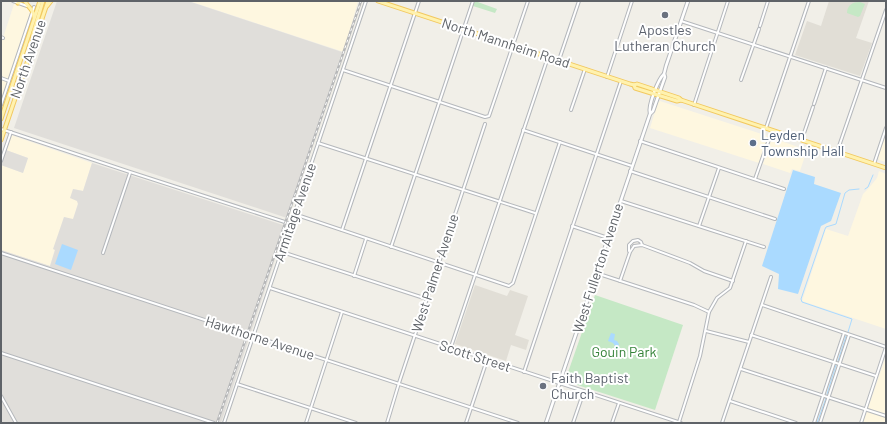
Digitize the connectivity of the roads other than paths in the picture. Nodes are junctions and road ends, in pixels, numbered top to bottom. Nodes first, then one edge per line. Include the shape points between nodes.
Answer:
1 (13, 1) edge
2 (26, 1) edge
3 (41, 1) edge
4 (48, 1) edge
5 (51, 1) edge
6 (366, 1) edge
7 (378, 1) edge
8 (419, 1) edge
9 (473, 1) edge
10 (528, 1) edge
11 (579, 1) edge
12 (632, 1) edge
13 (688, 1) edge
14 (728, 1) edge
15 (768, 1) edge
16 (809, 1) edge
17 (20, 2) edge
18 (32, 8) junction
19 (45, 9) junction
20 (886, 10) edge
21 (415, 14) junction
22 (34, 18) junction
23 (681, 21) junction
24 (463, 30) junction
25 (717, 33) junction
26 (753, 45) junction
27 (33, 46) junction
28 (513, 46) junction
29 (790, 56) junction
30 (548, 57) junction
31 (559, 61) junction
32 (826, 68) junction
33 (585, 69) junction
34 (343, 70) junction
35 (664, 74) junction
36 (607, 76) junction
37 (1, 78) edge
38 (862, 79) junction
39 (741, 80) dead end
40 (9, 81) junction
41 (621, 81) junction
42 (634, 85) junction
43 (390, 86) junction
44 (886, 88) edge
45 (655, 90) junction
46 (660, 91) junction
47 (654, 94) junction
48 (658, 96) junction
49 (681, 100) junction
50 (439, 102) junction
51 (1, 105) edge
52 (694, 105) junction
53 (571, 110) dead end
54 (650, 114) junction
55 (1, 119) edge
56 (485, 124) dead end
57 (886, 128) edge
58 (3, 129) edge
59 (765, 129) junction
60 (523, 130) junction
61 (772, 131) junction
62 (11, 132) junction
63 (1, 140) edge
64 (801, 140) junction
65 (640, 141) junction
66 (560, 142) junction
67 (318, 143) junction
68 (837, 152) junction
69 (596, 154) junction
70 (366, 159) junction
71 (1, 161) edge
72 (874, 164) junction
73 (632, 166) junction
74 (719, 168) junction
75 (886, 168) edge
76 (630, 171) junction
77 (130, 172) junction
78 (415, 174) junction
79 (755, 179) junction
80 (784, 189) dead end
81 (463, 190) junction
82 (709, 197) junction
83 (620, 201) junction
84 (499, 202) junction
85 (294, 214) junction
86 (535, 214) junction
87 (775, 219) dead end
88 (291, 224) junction
89 (572, 226) junction
90 (699, 226) junction
91 (342, 230) junction
92 (366, 238) junction
93 (608, 238) junction
94 (746, 241) junction
95 (642, 246) junction
96 (391, 247) junction
97 (764, 247) dead end
98 (282, 252) junction
99 (630, 252) junction
100 (1, 253) edge
101 (103, 253) dead end
102 (439, 262) junction
103 (596, 273) junction
104 (475, 274) junction
105 (354, 276) junction
106 (771, 278) dead end
107 (620, 281) junction
108 (733, 281) junction
109 (270, 288) junction
110 (426, 299) junction
111 (762, 305) junction
112 (342, 312) junction
113 (709, 312) junction
114 (706, 331) junction
115 (844, 333) junction
116 (850, 334) junction
117 (751, 335) junction
118 (254, 336) junction
119 (414, 336) junction
120 (749, 342) junction
121 (451, 347) junction
122 (886, 347) edge
123 (1, 353) edge
124 (326, 360) junction
125 (487, 360) junction
126 (834, 362) junction
127 (840, 364) junction
128 (740, 368) junction
129 (524, 372) junction
130 (876, 376) junction
131 (399, 383) junction
132 (560, 383) junction
133 (238, 384) junction
134 (584, 391) junction
135 (1, 396) edge
136 (823, 396) junction
137 (829, 397) junction
138 (730, 401) junction
139 (619, 403) junction
140 (311, 408) junction
141 (471, 408) junction
142 (865, 409) junction
143 (886, 416) edge
144 (16, 423) edge
145 (214, 423) edge
146 (224, 423) edge
147 (306, 423) edge
148 (356, 423) edge
149 (387, 423) edge
150 (466, 423) edge
151 (518, 423) edge
152 (546, 423) edge
153 (573, 423) edge
154 (612, 423) edge
155 (680, 423) edge
156 (722, 423) edge
157 (796, 423) edge
158 (814, 423) edge
159 (820, 423) edge
160 (861, 423) edge

1 - 17 street
2 - 18 main road
3 - 18 main road
3 - 22 main road, North Avenue
3 - 27 main road via 33,34
4 - 19 main road, North Avenue
5 - 19 main road
6 - 34 street, Armitage Avenue
7 - 21 main road, North Mannheim Road
8 - 21 street
9 - 24 street
10 - 28 street
11 - 31 street
12 - 36 street
13 - 23 street, West Fullerton Avenue
14 - 25 street
15 - 26 street
16 - 29 street
17 - 18 street
18 - 22 main road
18 - 40 street, North Avenue
19 - 27 main road, North Avenue
20 - 38 street
21 - 24 main road, North Mannheim Road
21 - 43 street
22 - 55 main road, North Avenue
23 - 25 street
23 - 35 street, West Fullerton Avenue
24 - 28 main road, North Mannheim Road
24 - 50 street
25 - 26 street
25 - 52 street
26 - 29 street
26 - 39 street
27 - 58 main road, North Avenue
28 - 30 main road, North Mannheim Road
28 - 50 street via 488,117
29 - 32 street
29 - 59 street
30 - 31 main road, North Mannheim Road
30 - 60 street
31 - 33 main road, North Mannheim Road
32 - 38 street
32 - 64 street
33 - 36 main road, North Mannheim Road
33 - 53 street
34 - 43 street
34 - 67 street, Armitage Avenue
35 - 45 street, West Fullerton Avenue via 660,77
35 - 46 street, West Fullerton Avenue
36 - 41 main road, North Mannheim Road
37 - 40 street
38 - 44 street
38 - 68 street
40 - 51 street, North Avenue
41 - 42 main road, North Mannheim Road
41 - 69 street
42 - 45 main road, North Mannheim Road
42 - 47 main road, North Mannheim Road
43 - 50 street
43 - 70 street
45 - 46 main road, North Mannheim Road
45 - 47 street, West Fullerton Avenue
46 - 48 street, West Fullerton Avenue
46 - 49 main road, North Mannheim Road
47 - 48 main road, North Mannheim Road
47 - 54 street, West Fullerton Avenue
48 - 49 main road, North Mannheim Road
48 - 54 street, West Fullerton Avenue
49 - 52 main road, North Mannheim Road
50 - 78 street
52 - 59 main road, North Mannheim Road
54 - 65 street, West Fullerton Avenue
56 - 81 street, West Palmer Avenue
57 - 72 street
58 - 62 street
58 - 63 main road, North Avenue
59 - 61 main road, North Mannheim Road
60 - 66 street
60 - 84 street
61 - 64 main road, North Mannheim Road
61 - 79 street
62 - 71 street
62 - 77 street
64 - 68 main road, North Mannheim Road
65 - 73 street, West Fullerton Avenue
65 - 74 street
66 - 69 street
66 - 86 street
67 - 70 street
67 - 85 street, Armitage Avenue
68 - 72 main road, North Mannheim Road
69 - 73 street
69 - 89 street
70 - 78 street
70 - 91 street
72 - 75 main road, North Mannheim Road
73 - 76 street, West Fullerton Avenue
74 - 79 street
74 - 82 street
76 - 82 street
76 - 83 street, West Fullerton Avenue
77 - 88 street
77 - 101 street
78 - 81 street
78 - 96 street
79 - 80 street
81 - 84 street
81 - 102 street, West Palmer Avenue
82 - 87 street
82 - 90 street
83 - 90 street
83 - 93 street, West Fullerton Avenue
84 - 86 street
84 - 104 street
85 - 88 street, Armitage Avenue
85 - 91 street
86 - 104 street via 513,284 510,286
88 - 98 street, Armitage Avenue
89 - 93 street
89 - 129 street
90 - 94 street
91 - 92 street
92 - 96 street
92 - 105 street
93 - 103 street, West Fullerton Avenue
94 - 97 street
94 - 108 street
95 - 99 street via 634,246
95 - 99 street via 641,242 633,240 629,245
95 - 108 street
96 - 102 street
98 - 105 street
98 - 109 street, Armitage Avenue
99 - 107 street
100 - 118 street, Hawthorne Avenue
102 - 104 street
102 - 110 street, West Palmer Avenue
103 - 107 street
103 - 132 street, West Fullerton Avenue
104 - 121 street
105 - 110 street
106 - 111 street
107 - 113 street
108 - 113 street via 730,288 714,302
109 - 112 street, Scott Street
109 - 118 street, Armitage Avenue
110 - 119 street, West Palmer Avenue
111 - 115 street
111 - 117 street
112 - 119 street, Scott Street
112 - 124 street
113 - 114 street
114 - 120 street
114 - 155 street
115 - 116 street
115 - 126 street
116 - 122 street
116 - 127 street
117 - 120 street
117 - 126 street
118 - 124 street, Hawthorne Avenue
118 - 133 street, Armitage Avenue
119 - 121 street, Scott Street
119 - 131 street, West Palmer Avenue
120 - 128 street
121 - 125 street, Scott Street
122 - 130 street
123 - 145 street
124 - 131 street, Hawthorne Avenue
124 - 140 street
125 - 129 street, Scott Street
125 - 141 street
126 - 127 street
126 - 136 street
127 - 130 street
127 - 137 street
128 - 136 street
128 - 138 street
129 - 132 street, Scott Street
130 - 142 street
131 - 141 street, Hawthorne Avenue
131 - 149 street, West Palmer Avenue
132 - 134 street, Scott Street
132 - 152 street, West Fullerton Avenue
133 - 140 street
133 - 146 street, Armitage Avenue
134 - 139 street, Scott Street
134 - 153 street
135 - 144 street
136 - 137 street
136 - 158 street
137 - 142 street
137 - 159 street
138 - 156 street
138 - 157 street
139 - 154 street
139 - 155 street, Scott Street
140 - 147 street
140 - 148 street
141 - 150 street
141 - 151 street, Hawthorne Avenue
142 - 143 street
142 - 160 street

